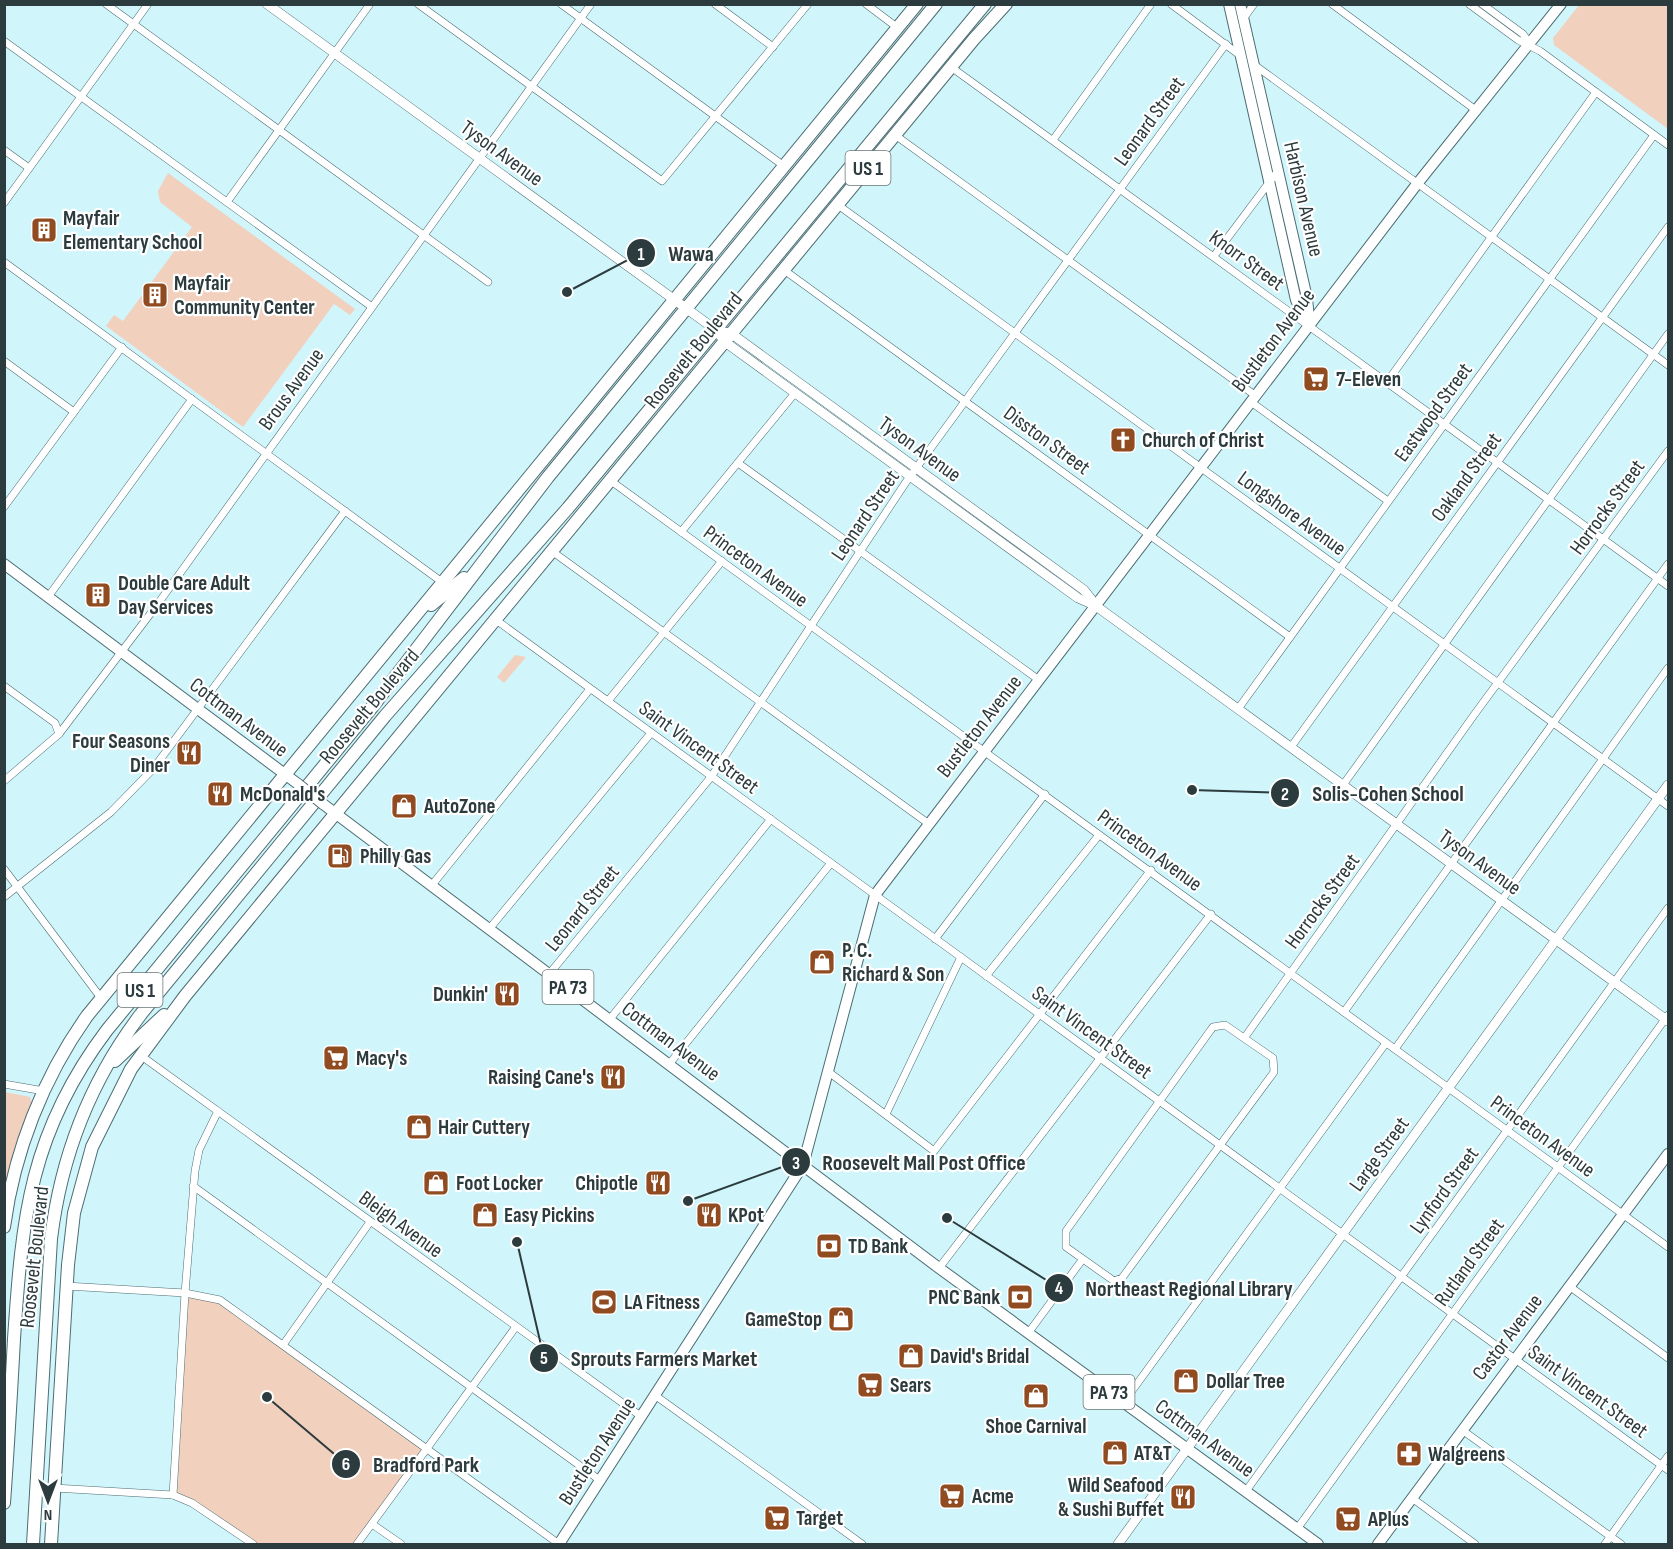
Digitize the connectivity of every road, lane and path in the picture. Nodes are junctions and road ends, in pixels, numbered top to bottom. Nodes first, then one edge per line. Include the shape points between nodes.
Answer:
1 (106, 4) edge
2 (148, 4) edge
3 (267, 4) edge
4 (370, 4) edge
5 (418, 4) edge
6 (561, 4) edge
7 (591, 4) edge
8 (715, 4) edge
9 (808, 4) edge
10 (866, 4) edge
11 (917, 4) edge
12 (936, 4) edge
13 (986, 4) edge
14 (1006, 4) edge
15 (1150, 4) edge
16 (1172, 4) edge
17 (1229, 4) edge
18 (1240, 4) edge
19 (1254, 4) edge
20 (1332, 4) edge
21 (1469, 4) edge
22 (1482, 4) edge
23 (1561, 4) edge
24 (581, 19) junction
25 (1243, 20) junction
26 (134, 24) junction
27 (898, 28) junction
28 (4, 41) edge
29 (1226, 44) junction
30 (1530, 44) junction
31 (773, 47) junction
32 (334, 53) junction
33 (1240, 55) junction
34 (1253, 64) junction
35 (951, 67) junction
36 (531, 87) junction
37 (1596, 92) junction
38 (81, 97) junction
39 (1477, 111) junction
40 (716, 117) junction
41 (279, 130) junction
42 (895, 135) junction
43 (1654, 135) junction
44 (1053, 140) junction
45 (1668, 145) edge
46 (4, 150) edge
47 (479, 158) junction
48 (784, 166) junction
49 (29, 168) junction
50 (1277, 172) junction
51 (1270, 182) junction
52 (1417, 184) junction
53 (1120, 188) junction
54 (227, 202) junction
55 (4, 203) edge
56 (838, 205) junction
57 (1668, 227) edge
58 (424, 236) junction
59 (1491, 236) junction
60 (1214, 256) junction
61 (1067, 260) junction
62 (4, 262) edge
63 (784, 270) junction
64 (1550, 279) junction
65 (488, 282) dead end
66 (674, 300) junction
67 (372, 307) junction
68 (686, 308) junction
69 (1603, 318) junction
70 (1310, 326) junction
71 (716, 330) junction
72 (1014, 334) junction
73 (1668, 334) edge
74 (729, 338) junction
75 (122, 347) junction
76 (1654, 355) junction
77 (4, 361) edge
78 (1668, 365) edge
79 (1387, 382) junction
80 (795, 393) junction
81 (661, 396) junction
82 (192, 399) junction
83 (1254, 399) junction
84 (966, 402) junction
85 (817, 403) junction
86 (74, 412) junction
87 (1444, 424) junction
88 (1668, 451) edge
89 (266, 453) junction
90 (738, 463) junction
91 (1497, 463) junction
92 (1200, 468) junction
93 (916, 469) junction
94 (910, 478) junction
95 (611, 481) junction
96 (1549, 500) junction
97 (1388, 501) junction
98 (4, 507) edge
99 (345, 511) junction
100 (681, 532) junction
101 (1149, 535) junction
102 (1604, 540) junction
103 (861, 551) junction
104 (553, 552) junction
105 (722, 561) junction
106 (4, 564) edge
107 (481, 564) junction
108 (1668, 564) edge
109 (1340, 568) junction
110 (1658, 579) junction
111 (442, 582) junction
112 (1668, 586) edge
113 (48, 597) junction
114 (1096, 606) junction
115 (1393, 606) junction
116 (414, 620) junction
117 (496, 620) junction
118 (811, 626) junction
119 (664, 632) junction
120 (1290, 637) junction
121 (1444, 644) junction
122 (120, 653) junction
123 (1668, 668) edge
124 (1039, 680) junction
125 (1499, 684) junction
126 (4, 686) edge
127 (590, 688) junction
128 (608, 701) junction
129 (761, 702) junction
130 (1238, 709) junction
131 (199, 710) junction
132 (1552, 723) junction
133 (651, 733) junction
134 (59, 734) junction
135 (1291, 747) junction
136 (985, 750) junction
137 (1604, 759) junction
138 (285, 775) junction
139 (711, 777) junction
140 (4, 781) edge
141 (1342, 785) junction
142 (1668, 785) edge
143 (1045, 794) junction
144 (1658, 798) junction
145 (1668, 806) edge
146 (337, 814) junction
147 (771, 819) junction
148 (929, 824) junction
149 (1398, 824) junction
150 (1099, 835) junction
151 (831, 863) junction
152 (1451, 863) junction
153 (4, 869) edge
154 (1151, 870) junction
155 (432, 885) junction
156 (17, 886) junction
157 (875, 895) junction
158 (4, 897) edge
159 (1502, 900) junction
160 (1668, 908) edge
161 (1211, 914) junction
162 (490, 928) junction
163 (935, 939) junction
164 (1557, 940) junction
165 (961, 957) junction
166 (550, 973) junction
167 (1290, 973) junction
168 (986, 976) junction
169 (1615, 982) junction
170 (185, 996) junction
171 (101, 998) junction
172 (1344, 1012) junction
173 (1041, 1014) junction
174 (1668, 1018) edge
175 (610, 1019) junction
176 (1245, 1037) junction
177 (1386, 1043) junction
178 (1395, 1049) junction
179 (140, 1055) junction
180 (1099, 1058) junction
181 (670, 1063) junction
182 (830, 1073) junction
183 (100, 1077) junction
184 (4, 1084) edge
185 (1449, 1088) junction
186 (44, 1091) junction
187 (1160, 1102) junction
188 (218, 1111) junction
189 (886, 1114) junction
190 (1507, 1130) junction
191 (1220, 1145) junction
192 (1668, 1154) edge
193 (803, 1165) junction
194 (1559, 1167) junction
195 (193, 1186) junction
196 (1280, 1189) junction
197 (1623, 1214) junction
198 (370, 1222) junction
199 (4, 1227) edge
200 (1343, 1234) junction
201 (1668, 1247) edge
202 (1082, 1260) junction
203 (939, 1268) junction
204 (1402, 1276) junction
205 (326, 1283) junction
206 (66, 1286) junction
207 (1569, 1286) junction
208 (185, 1293) junction
209 (1452, 1314) junction
210 (515, 1328) junction
211 (1029, 1332) junction
212 (45, 1337) junction
213 (283, 1345) junction
214 (1515, 1359) junction
215 (1668, 1359) edge
216 (472, 1387) junction
217 (656, 1396) junction
218 (1123, 1403) junction
219 (642, 1417) junction
220 (58, 1422) junction
221 (1461, 1430) junction
222 (1188, 1449) junction
223 (426, 1450) junction
224 (1668, 1456) edge
225 (1665, 1468) edge
226 (601, 1481) junction
227 (54, 1488) junction
228 (1246, 1491) junction
229 (173, 1495) junction
230 (1412, 1498) junction
231 (4, 1503) edge
232 (372, 1524) junction
233 (1297, 1529) junction
234 (1610, 1537) junction
235 (252, 1544) edge
236 (33, 1545) edge
237 (51, 1545) edge
238 (357, 1545) edge
239 (401, 1545) edge
240 (559, 1545) edge
241 (862, 1545) edge
242 (1118, 1545) edge
243 (1318, 1545) edge
244 (1378, 1545) edge
245 (1474, 1545) edge
246 (1605, 1545) edge
247 (1621, 1545) edge

1 - 26 street
2 - 26 street
3 - 32 street, Tyson Avenue
4 - 32 street
5 - 36 street
6 - 24 street
7 - 24 street, Brous Avenue
8 - 31 street
9 - 31 street
10 - 27 street
11 - 27 highway, Roosevelt Boulevard / US 1
12 - 68 highway, Roosevelt Boulevard / US 1
13 - 71 highway, Roosevelt Boulevard / US 1
14 - 35 highway, Roosevelt Boulevard / US 1
15 - 44 street
16 - 29 street
17 - 33 main road, Harbison Avenue
18 - 25 main road, Harbison Avenue
19 - 25 street
20 - 39 street
21 - 30 street via 1518,40
22 - 30 street via 1523,34
23 - 30 main road, Bustleton Avenue
24 - 36 street, Brous Avenue
24 - 40 street
25 - 34 main road, Harbison Avenue
26 - 38 street
26 - 41 street
27 - 48 highway, Roosevelt Boulevard / US 1
28 - 38 street
29 - 33 street
29 - 53 street, Leonard Street
30 - 37 street
30 - 39 main road, Bustleton Avenue
31 - 40 street
32 - 41 street
32 - 47 street, Tyson Avenue
33 - 34 street
33 - 51 main road, Harbison Avenue
34 - 50 main road, Harbison Avenue
34 - 52 street
35 - 42 highway, Roosevelt Boulevard / US 1
35 - 44 street, Knorr Street
36 - 40 street via 662,181
36 - 47 street, Brous Avenue
37 - 43 street
37 - 59 street
38 - 49 street
38 - 54 street
39 - 52 main road, Bustleton Avenue
40 - 48 street
41 - 54 street
41 - 58 street
42 - 56 highway, Roosevelt Boulevard / US 1
42 - 61 street
43 - 45 street
43 - 64 street, Eastwood Street
44 - 53 street, Knorr Street
46 - 49 street
47 - 58 street, Brous Avenue
47 - 66 street, Tyson Avenue
48 - 66 highway, Roosevelt Boulevard / US 1
49 - 55 street
50 - 51 street
50 - 70 main road, Harbison Avenue
51 - 60 street
51 - 70 main road, Harbison Avenue via 1296,300
52 - 59 street
52 - 70 main road, Bustleton Avenue
53 - 60 street, Knorr Street
53 - 61 street, Leonard Street
54 - 67 street
56 - 63 highway, Roosevelt Boulevard / US 1
56 - 72 street, Longshore Avenue
57 - 69 street, Oakland Street
58 - 65 street
58 - 67 street, Brous Avenue
59 - 64 street
59 - 79 street
60 - 70 street, Knorr Street
61 - 72 street, Leonard Street
61 - 83 street
62 - 75 street
63 - 74 highway, Roosevelt Boulevard / US 1
63 - 84 street, Disston Street
64 - 69 street
64 - 87 street, Eastwood Street
66 - 68 street, Tyson Avenue
66 - 111 highway, Roosevelt Boulevard / US 1
67 - 89 street, Brous Avenue
68 - 71 street, Tyson Avenue
68 - 107 highway, Roosevelt Boulevard / US 1
69 - 76 street
69 - 91 street, Oakland Street
70 - 79 street, Knorr Street
70 - 83 main road, Bustleton Avenue
71 - 74 street, Tyson Avenue
71 - 81 highway, Roosevelt Boulevard / US 1
72 - 84 street, Leonard Street
72 - 92 street, Longshore Avenue
73 - 76 street
74 - 80 street, Tyson Avenue
74 - 85 street, Tyson Avenue
74 - 95 highway, Roosevelt Boulevard / US 1
75 - 82 street
75 - 86 street
76 - 78 street
76 - 96 street
77 - 86 street
79 - 87 street, Knorr Street
80 - 85 street, Tyson Avenue
80 - 90 street
81 - 95 highway
81 - 183 highway, Roosevelt Boulevard / US 1 via 361,746 141,1014
82 - 89 street
82 - 113 street
83 - 92 main road, Bustleton Avenue
83 - 97 street
84 - 93 street, Leonard Street
84 - 101 street, Disston Street
85 - 93 street, Tyson Avenue
85 - 94 street, Tyson Avenue
86 - 98 street
87 - 91 street, Knorr Street
87 - 97 street, Eastwood Street
88 - 102 street, Horrocks Street
89 - 99 street
89 - 122 street, Brous Avenue
90 - 100 street
90 - 103 street
91 - 96 street, Knorr Street
91 - 115 street, Oakland Street
92 - 101 main road, Bustleton Avenue
92 - 109 street, Longshore Avenue
93 - 94 street, Leonard Street
93 - 114 street, Tyson Avenue via 1084,590
94 - 103 street, Leonard Street
94 - 114 street, Tyson Avenue via 1078,598
95 - 100 street, Princeton Avenue
95 - 104 highway, Roosevelt Boulevard / US 1
96 - 102 street, Knorr Street
96 - 121 street
97 - 109 street, Eastwood Street
99 - 111 street
99 - 131 street
100 - 105 street, Princeton Avenue
101 - 114 main road, Bustleton Avenue
101 - 120 street, Disston Street
102 - 110 street, Knorr Street
102 - 125 street, Horrocks Street
103 - 118 street, Leonard Street
103 - 124 street
104 - 117 highway, Roosevelt Boulevard / US 1
104 - 119 street
105 - 118 street, Princeton Avenue
105 - 119 street
106 - 113 main road, Cottman Avenue / PA 73
107 - 116 highway
107 - 231 highway, Roosevelt Boulevard / US 1 via 361,721 107,1030 65,1096 42,1148 23,1222
108 - 110 street
109 - 115 street, Longshore Avenue
109 - 120 street, Eastwood Street
110 - 112 street, Knorr Street
110 - 132 street
111 - 116 highway, Roosevelt Boulevard / US 1
113 - 122 main road, Cottman Avenue / PA 73
114 - 124 main road, Bustleton Avenue
114 - 130 street, Tyson Avenue
115 - 121 street, Longshore Avenue
115 - 135 street, Oakland Street
116 - 138 highway, Roosevelt Boulevard / US 1
117 - 127 street, Saint Vincent Street
117 - 146 highway, Roosevelt Boulevard / US 1
118 - 129 street, Leonard Street
118 - 136 street, Princeton Avenue
119 - 128 street
119 - 129 street
120 - 130 street, Eastwood Street
121 - 125 street, Longshore Avenue
121 - 141 street
122 - 131 main road, Cottman Avenue / PA 73
122 - 134 street, Brous Avenue
123 - 137 street
124 - 136 main road, Bustleton Avenue
125 - 132 street, Longshore Avenue
125 - 149 street, Horrocks Street
126 - 134 street via 55,723
127 - 128 street, Saint Vincent Street
127 - 155 street
128 - 133 street, Saint Vincent Street
129 - 139 street, Leonard Street
129 - 148 street
130 - 135 street, Tyson Avenue
131 - 138 main road, Cottman Avenue / PA 73
131 - 156 street via 153,769 111,812
132 - 137 street, Longshore Avenue
132 - 152 street
133 - 139 street, Saint Vincent Street
133 - 162 street
134 - 140 street, Brous Avenue
135 - 141 street, Tyson Avenue
136 - 143 street, Princeton Avenue
136 - 148 main road, Bustleton Avenue
137 - 144 street, Longshore Avenue
137 - 159 street
138 - 146 main road, Cottman Avenue / PA 73, bridge
138 - 171 highway, Roosevelt Boulevard / US 1
139 - 147 street, Saint Vincent Street
139 - 166 street, Leonard Street
141 - 149 street, Tyson Avenue
142 - 144 street, Large Street
143 - 150 street, Princeton Avenue
143 - 163 street
144 - 145 street, Longshore Avenue
144 - 164 street, Large Street
146 - 155 main road, Cottman Avenue / PA 73
146 - 170 highway, Roosevelt Boulevard / US 1
147 - 151 street, Saint Vincent Street
147 - 175 street
148 - 157 main road, Bustleton Avenue
149 - 152 street, Tyson Avenue
149 - 167 street, Horrocks Street
150 - 154 street, Princeton Avenue
150 - 168 street
151 - 157 street, Saint Vincent Street
151 - 181 street
152 - 159 street, Tyson Avenue
152 - 172 street
153 - 156 street
154 - 161 street, Princeton Avenue
154 - 173 street
155 - 162 main road, Cottman Avenue / PA 73
156 - 158 street
156 - 171 street
157 - 163 street, Saint Vincent Street
157 - 182 main road, Bustleton Avenue
159 - 164 street, Tyson Avenue
159 - 178 street
160 - 169 street, Lynford Street
161 - 167 street, Princeton Avenue
161 - 180 street
162 - 166 main road, Cottman Avenue / PA 73
163 - 165 street, Saint Vincent Street
164 - 169 street, Tyson Avenue
164 - 185 street, Large Street
165 - 168 street, Saint Vincent Street
165 - 189 street
166 - 175 main road, Cottman Avenue / PA 73
167 - 172 street, Princeton Avenue
167 - 176 street, Horrocks Street
168 - 173 street, Saint Vincent Street
169 - 174 street, Tyson Avenue
169 - 190 street, Lynford Street
170 - 179 highway, Roosevelt Boulevard / US 1
170 - 183 highway
171 - 186 highway, Roosevelt Boulevard / US 1 via 75,1033
172 - 177 street, Princeton Avenue
173 - 180 street, Saint Vincent Street
173 - 189 street via 934,1151
174 - 194 street, Rutland Street
175 - 181 main road, Cottman Avenue / PA 73
176 - 187 street via 1225,1025 1213,1028
176 - 191 street via 1273,1058 1275,1068
177 - 178 street, Princeton Avenue
177 - 196 street
178 - 185 street, Princeton Avenue
179 - 188 street, Bleigh Avenue
179 - 206 highway, Roosevelt Boulevard / US 1 via 114,1098 87,1162 72,1221
180 - 187 street, Saint Vincent Street
180 - 203 street
181 - 193 main road, Cottman Avenue / PA 73
182 - 189 street
182 - 193 main road, Bustleton Avenue
183 - 212 highway, Roosevelt Boulevard / US 1 via 76,1129 60,1182 51,1239
184 - 186 street
185 - 190 street, Princeton Avenue
185 - 200 street, Large Street
186 - 199 highway, Roosevelt Boulevard / US 1 via 18,1161
187 - 191 street, Saint Vincent Street
187 - 202 street via 1066,1231 1066,1247
188 - 195 street via 199,1150
188 - 198 street, Bleigh Avenue
190 - 194 street, Princeton Avenue
190 - 204 street, Lynford Street
191 - 196 street, Saint Vincent Street
191 - 202 street via 1122,1278 1114,1281
192 - 197 main road, Castor Avenue
193 - 203 main road, Cottman Avenue / PA 73
193 - 217 main road, Bustleton Avenue
194 - 197 street, Princeton Avenue
194 - 209 street, Rutland Street
195 - 205 street
195 - 208 street
196 - 200 street, Saint Vincent Street
196 - 218 street
197 - 201 street, Princeton Avenue
197 - 207 main road, Castor Avenue
198 - 205 street
198 - 210 street, Bleigh Avenue
200 - 204 street, Saint Vincent Street
200 - 222 street, Large Street
202 - 211 street
203 - 211 main road, Cottman Avenue / PA 73
204 - 209 street, Saint Vincent Street
204 - 228 street, Lynford Street
205 - 213 street
205 - 216 street
206 - 208 street
206 - 220 highway, Roosevelt Boulevard / US 1
207 - 214 main road, Castor Avenue
207 - 215 street
208 - 213 street via 220,1300
208 - 229 street
209 - 214 street, Saint Vincent Street
209 - 233 street, Rutland Street
210 - 216 street
210 - 219 street, Bleigh Avenue
211 - 218 main road, Cottman Avenue / PA 73
212 - 220 highway
212 - 236 highway, Roosevelt Boulevard / US 1
213 - 223 street
214 - 221 main road, Castor Avenue
214 - 225 street, Saint Vincent Street
216 - 223 street
216 - 226 street
217 - 219 main road, Bustleton Avenue
217 - 241 street
218 - 222 main road, Cottman Avenue / PA 73
219 - 226 main road, Bustleton Avenue
220 - 227 highway, Roosevelt Boulevard / US 1
221 - 230 main road, Castor Avenue
221 - 234 street
222 - 228 main road, Cottman Avenue / PA 73
222 - 242 street, Large Street
223 - 232 street
223 - 240 street
224 - 225 street
225 - 234 street
226 - 240 main road, Bustleton Avenue
227 - 229 street
227 - 237 highway, Roosevelt Boulevard / US 1
228 - 233 main road, Cottman Avenue / PA 73
229 - 235 street via 192,1503
230 - 244 main road, Castor Avenue
230 - 245 street
232 - 238 street
232 - 239 street
233 - 243 main road, Cottman Avenue / PA 73
234 - 246 street
234 - 247 street

